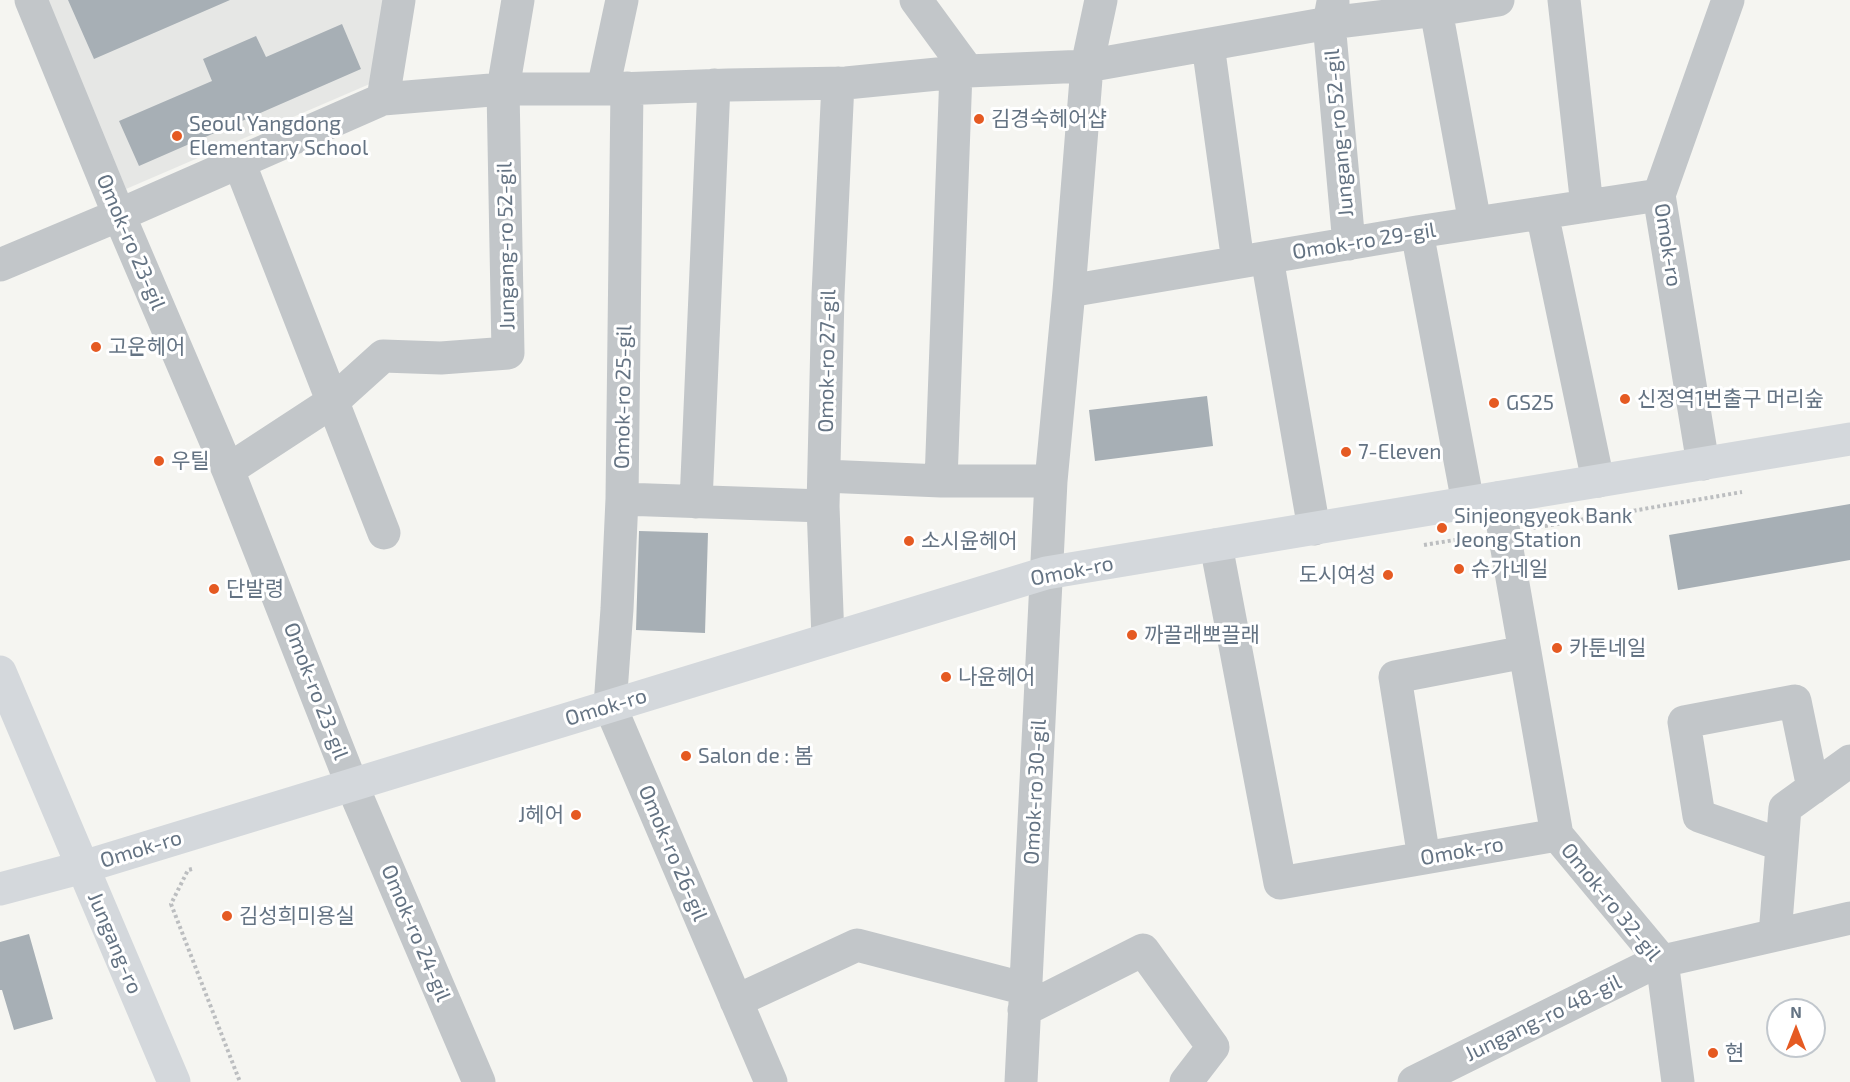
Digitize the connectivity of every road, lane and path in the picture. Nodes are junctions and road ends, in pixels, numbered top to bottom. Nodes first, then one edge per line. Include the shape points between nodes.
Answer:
1 (31, 0) edge
2 (399, 0) edge
3 (518, 0) edge
4 (622, 0) edge
5 (916, 0) edge
6 (1101, 0) edge
7 (1498, 0) edge
8 (1564, 0) edge
9 (1728, 0) edge
10 (1436, 10) junction
11 (1331, 11) edge
12 (1208, 45) junction
13 (1087, 66) junction
14 (962, 72) junction
15 (838, 83) junction
16 (714, 86) junction
17 (503, 89) junction
18 (615, 89) junction
19 (383, 99) junction
20 (239, 162) junction
21 (1659, 195) junction
22 (1587, 206) junction
23 (1542, 213) junction
24 (119, 215) junction
25 (1475, 223) junction
26 (1417, 232) junction
27 (1349, 244) junction
28 (1253, 260) junction
29 (0, 265) edge
30 (1069, 291) junction
31 (332, 402) junction
32 (1850, 440) edge
33 (1703, 464) junction
34 (228, 470) junction
35 (941, 481) junction
36 (1051, 481) junction
37 (1598, 481) junction
38 (824, 491) junction
39 (1746, 491) dead end
40 (622, 499) junction
41 (1483, 500) junction
42 (696, 502) junction
43 (1314, 529) junction
44 (384, 533) dead end
45 (1504, 533) junction
46 (1216, 545) junction
47 (1421, 545) dead end
48 (1046, 573) junction
49 (828, 639) junction
50 (1525, 652) junction
51 (0, 672) edge
52 (610, 706) junction
53 (1850, 761) edge
54 (352, 784) junction
55 (1813, 788) junction
56 (1557, 835) junction
57 (1782, 845) junction
58 (1424, 858) junction
59 (199, 866) dead end
60 (83, 867) junction
61 (0, 889) edge
62 (1850, 918) edge
63 (1775, 936) junction
64 (1662, 961) junction
65 (1025, 1000) junction
66 (736, 1001) junction
67 (174, 1082) edge
68 (240, 1082) edge
69 (479, 1082) edge
70 (771, 1082) edge
71 (1021, 1082) edge
72 (1186, 1082) edge
73 (1414, 1082) edge
74 (1678, 1082) edge

1 - 24 street, Omok-ro 23-gil
2 - 19 street
3 - 17 street
4 - 18 street, Omok-ro 25-gil
5 - 14 street
6 - 13 street
7 - 10 street, Jungang-ro 52-gil
8 - 22 street
9 - 21 street, Omok-ro
10 - 11 street, Jungang-ro 52-gil
10 - 25 street
11 - 12 street, Jungang-ro 52-gil
11 - 27 street, Jungang-ro 52-gil
12 - 13 street, Jungang-ro 52-gil
12 - 28 street
13 - 14 street, Jungang-ro 52-gil
13 - 30 street
14 - 15 street, Jungang-ro 52-gil
14 - 35 street
15 - 16 street, Jungang-ro 52-gil
15 - 38 street, Omok-ro 27-gil
16 - 18 street, Jungang-ro 52-gil
16 - 42 street
17 - 18 street, Jungang-ro 52-gil
17 - 19 street, Jungang-ro 52-gil
17 - 31 street, Jungang-ro 52-gil via 508,353 441,358 383,356
18 - 40 street, Omok-ro 25-gil
19 - 20 street, Jungang-ro 52-gil
20 - 24 street, Jungang-ro 52-gil
20 - 31 street
21 - 22 street, Omok-ro 29-gil
21 - 33 street, Omok-ro
22 - 23 street, Omok-ro 29-gil
23 - 25 street, Omok-ro 29-gil
23 - 37 street
24 - 29 street, Jungang-ro 52-gil
24 - 34 street, Omok-ro 23-gil
25 - 26 street, Omok-ro 29-gil
26 - 27 street, Omok-ro 29-gil
26 - 41 street
27 - 28 street, Omok-ro 29-gil
28 - 30 street, Omok-ro 29-gil
28 - 43 street
30 - 36 street
31 - 34 street
31 - 44 street
32 - 33 main road, Omok-ro
33 - 37 main road, Omok-ro
34 - 54 street, Omok-ro 23-gil
35 - 36 street
35 - 38 street
36 - 48 street
37 - 41 main road, Omok-ro
38 - 42 street
38 - 49 street, Omok-ro 27-gil
39 - 45 path
40 - 42 street
40 - 52 street, Omok-ro 25-gil
41 - 43 main road, Omok-ro
41 - 45 street, Omok-ro 32-gil
43 - 46 main road, Omok-ro
45 - 47 path
45 - 50 street, Omok-ro 32-gil
46 - 48 main road, Omok-ro
46 - 58 street, Omok-ro via 1280,883
48 - 49 main road, Omok-ro
48 - 65 street, Omok-ro 30-gil
49 - 52 main road, Omok-ro
50 - 56 street, Omok-ro 32-gil
50 - 58 street via 1395,677
51 - 60 main road, Jungang-ro
52 - 54 main road, Omok-ro
52 - 66 street, Omok-ro 26-gil
53 - 55 street
54 - 60 main road, Omok-ro
54 - 69 street, Omok-ro 24-gil
55 - 57 street via 1785,808
55 - 57 street via 1795,701 1684,722 1700,816
56 - 58 street, Omok-ro
56 - 64 street, Omok-ro 32-gil
57 - 63 street
59 - 68 path via 188,870 171,904
60 - 61 main road, Omok-ro
60 - 67 main road, Jungang-ro
62 - 63 street, Jungang-ro 48-gil
63 - 64 street, Jungang-ro 48-gil
64 - 73 street, Jungang-ro 48-gil
64 - 74 street, Omok-ro 32-gil
65 - 66 street via 857,945
65 - 71 street, Omok-ro 30-gil
65 - 72 street via 1143,950 1213,1047
66 - 70 street, Omok-ro 26-gil

